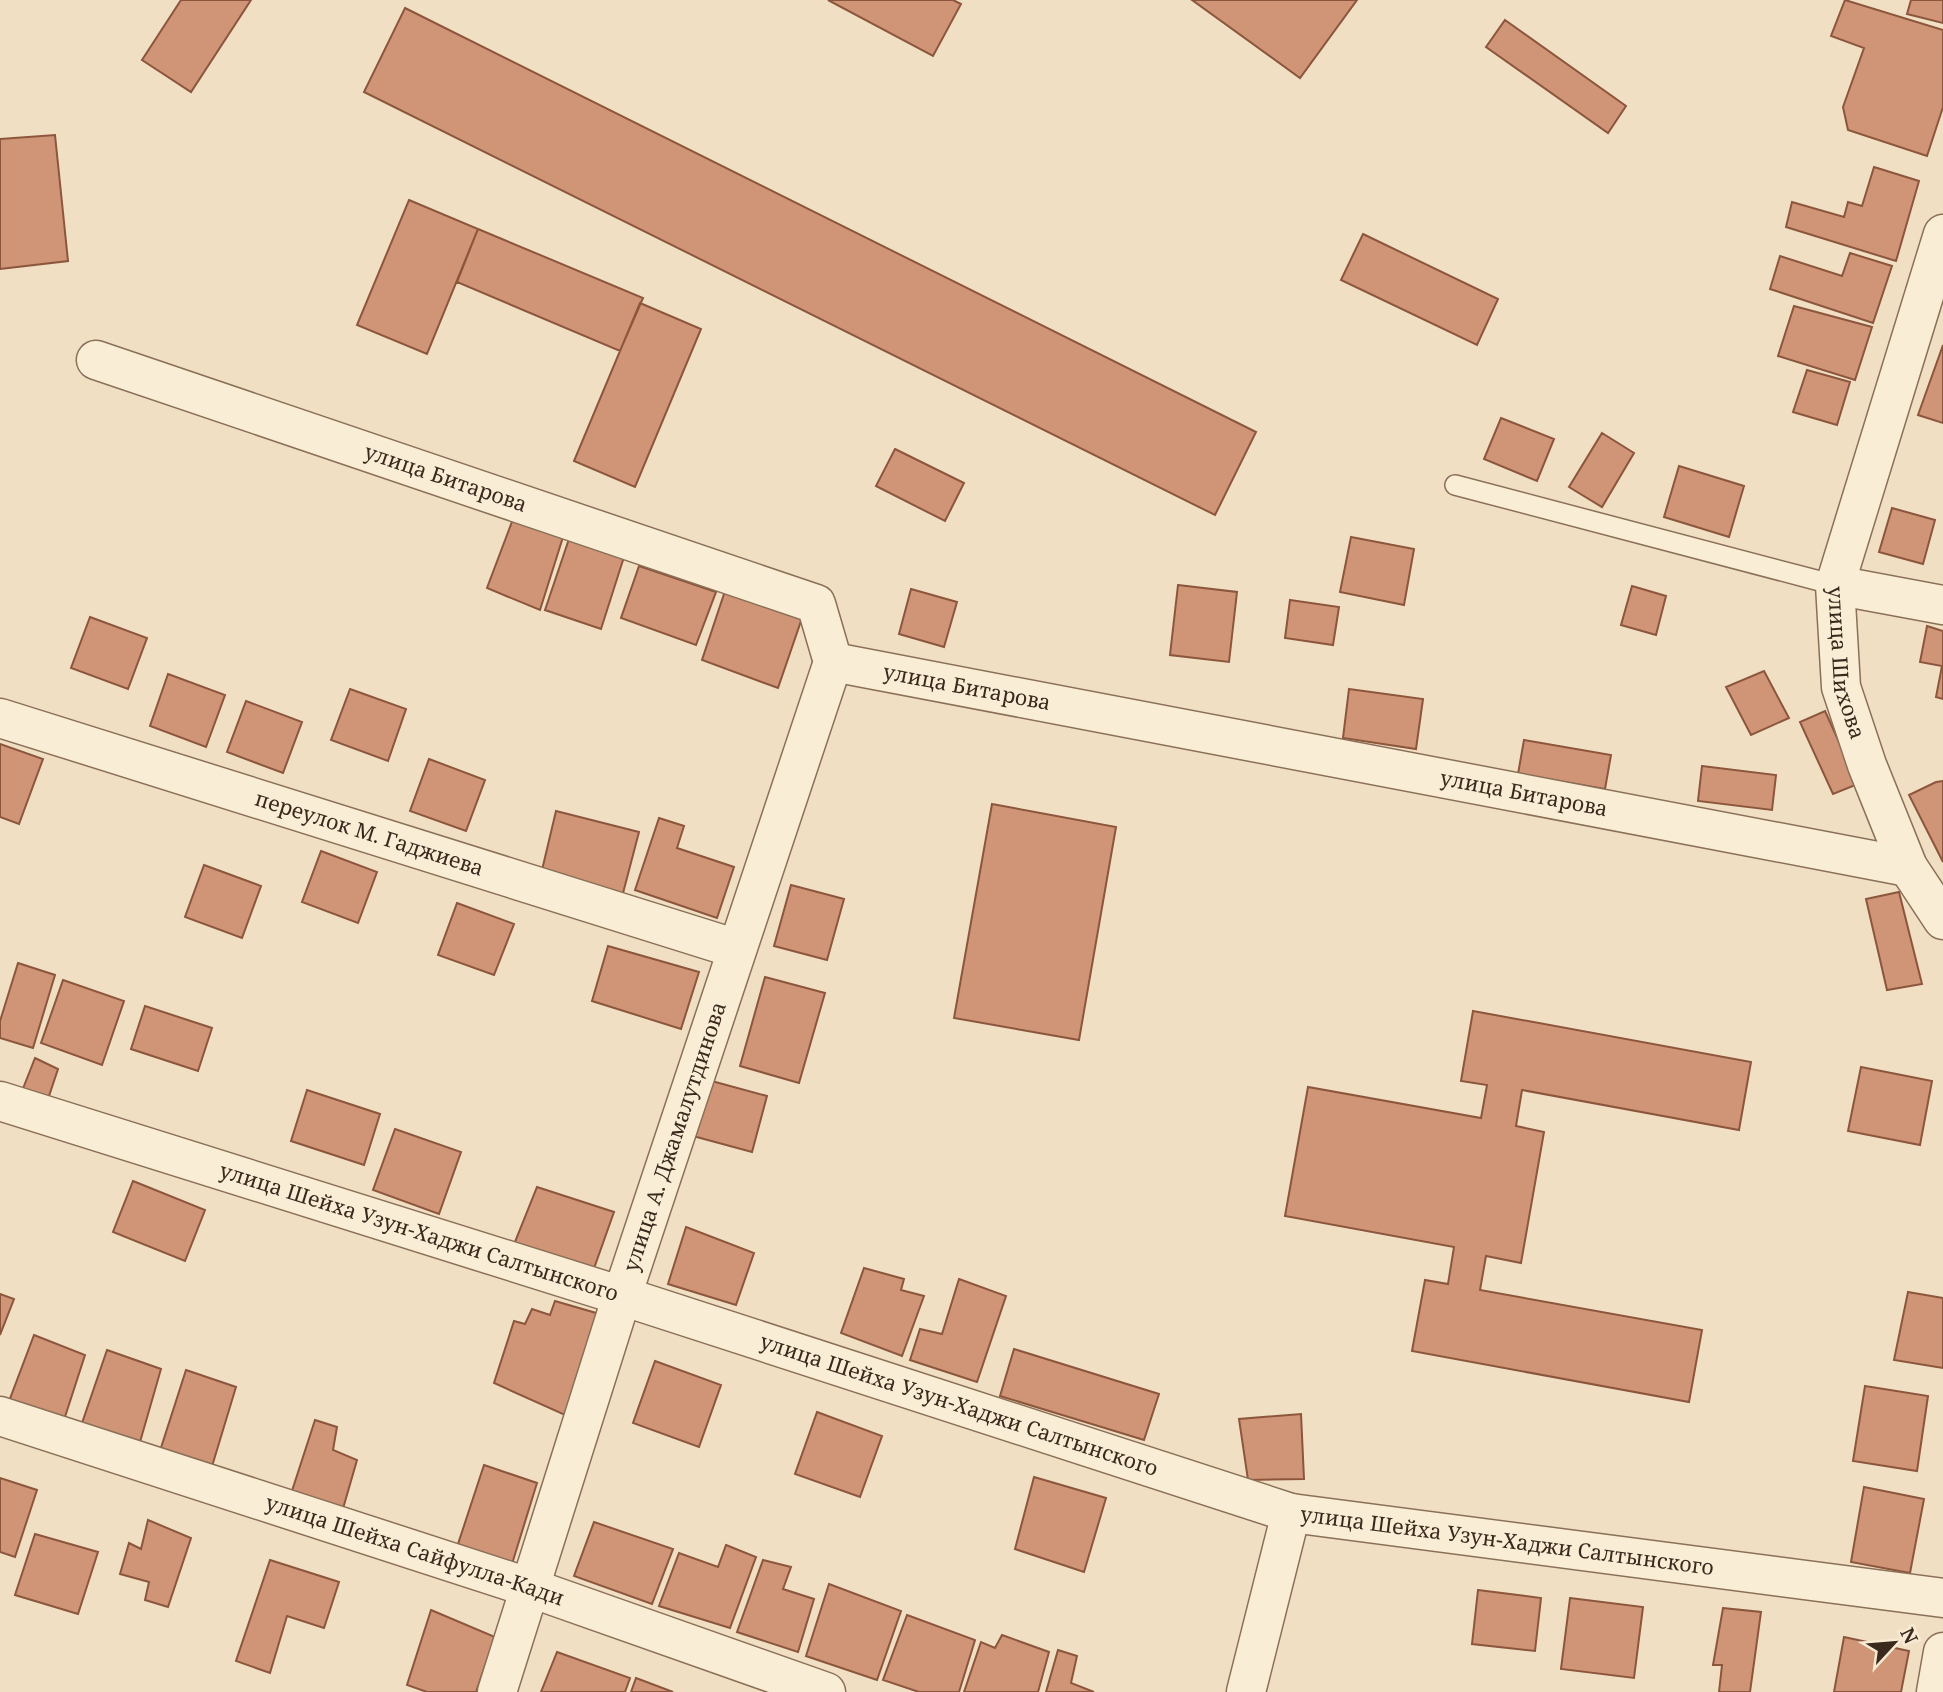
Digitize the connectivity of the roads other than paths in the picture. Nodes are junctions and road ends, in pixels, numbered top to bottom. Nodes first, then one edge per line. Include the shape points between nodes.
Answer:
1 (1943, 234) edge
2 (96, 359) dead end
3 (1455, 485) dead end
4 (1835, 585) junction
5 (1943, 605) edge
6 (833, 662) junction
7 (0, 718) edge
8 (1909, 867) junction
9 (1943, 920) edge
10 (737, 949) junction
11 (0, 1101) edge
12 (622, 1296) junction
13 (0, 1416) edge
14 (1291, 1513) junction
15 (531, 1588) junction
16 (1943, 1598) edge
17 (1943, 1652) edge
18 (497, 1692) edge
19 (826, 1692) edge
20 (1246, 1692) edge
21 (1936, 1692) edge

1 - 4 street, улица Шихова
2 - 6 street, улица Битарова via 816,604
3 - 4 lane
4 - 5 street
4 - 8 street, улица Шихова via 1841,687
6 - 8 street, улица Битарова
6 - 10 street, улица А. Джамалутдинова
7 - 10 street, переулок М. Гаджиева
8 - 9 street, улица Шихова
10 - 12 street, улица А. Джамалутдинова
11 - 12 street, улица Шейха Узун-Хаджи Салтынского
12 - 14 street, улица Шейха Узун-Хаджи Салтынского
12 - 15 street, улица А. Джамалутдинова
13 - 15 street, улица Шейха Сайфулла-Кади
14 - 16 street, улица Шейха Узун-Хаджи Салтынского
14 - 20 street
15 - 18 street, улица А. Джамалутдинова
15 - 19 street, улица Шейха Сайфулла-Кади
17 - 21 street

